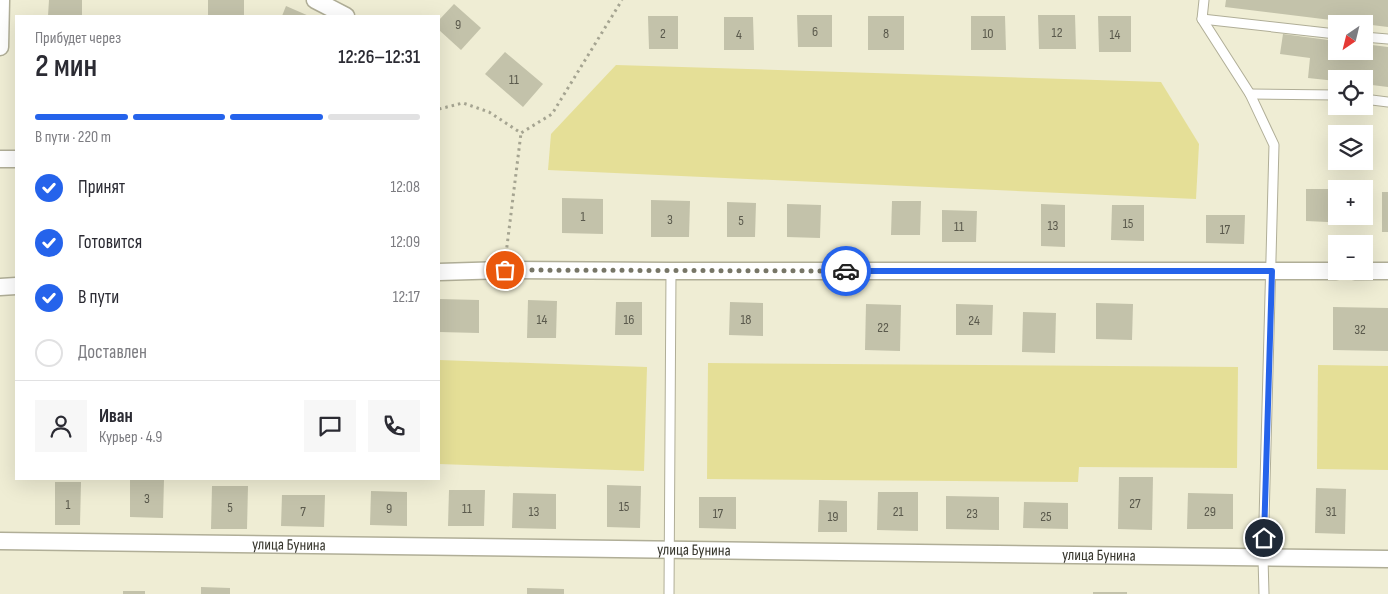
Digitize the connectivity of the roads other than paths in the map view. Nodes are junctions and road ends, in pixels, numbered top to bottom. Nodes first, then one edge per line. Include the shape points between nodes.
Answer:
1 (1, 0) edge
2 (316, 0) edge
3 (1204, 0) edge
4 (344, 15) edge
5 (1202, 19) junction
6 (1328, 33) edge
7 (1373, 38) edge
8 (1388, 39) edge
9 (0, 47) edge
10 (1250, 94) junction
11 (1328, 95) edge
12 (1373, 100) edge
13 (1388, 102) edge
14 (0, 159) edge
15 (15, 159) edge
16 (671, 271) junction
17 (1272, 271) junction
18 (1328, 271) edge
19 (1373, 271) edge
20 (1388, 271) edge
21 (440, 272) edge
22 (15, 286) edge
23 (0, 287) edge
24 (0, 542) edge
25 (669, 550) junction
26 (1263, 558) junction
27 (1388, 559) edge
28 (669, 594) edge
29 (1264, 594) edge

1 - 9 street
2 - 4 street
3 - 5 lane
5 - 6 lane
5 - 10 lane
7 - 8 lane
10 - 11 lane
10 - 17 lane via 1274,145
12 - 13 lane
14 - 15 street
16 - 17 street
16 - 21 street
16 - 25 lane
17 - 18 street
17 - 26 lane
19 - 20 street
22 - 23 street
24 - 25 street, улица Бунина
25 - 26 street, улица Бунина
25 - 28 lane
26 - 27 street, улица Бунина
26 - 29 lane

